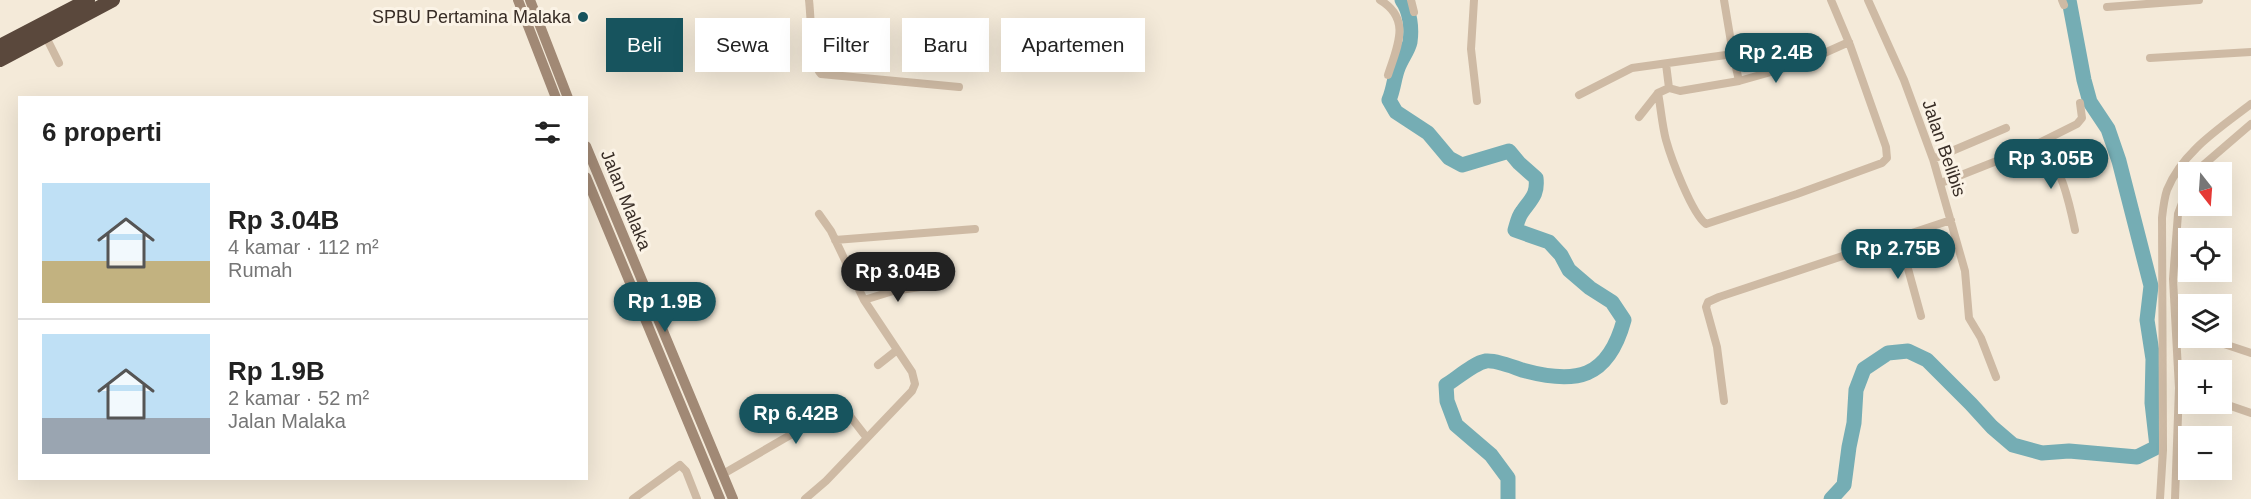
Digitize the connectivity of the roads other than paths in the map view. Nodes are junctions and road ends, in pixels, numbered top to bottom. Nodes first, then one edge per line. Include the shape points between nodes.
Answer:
1 (88, 0) edge
2 (113, 0) edge
3 (518, 0) edge
4 (530, 0) edge
5 (809, 0) edge
6 (1380, 0) edge
7 (1411, 0) edge
8 (1474, 0) edge
9 (1724, 0) edge
10 (1831, 0) edge
11 (1868, 0) edge
12 (2199, 0) edge
13 (2107, 7) dead end
14 (1414, 12) dead end
15 (45, 35) junction
16 (1849, 42) junction
17 (0, 46) edge
18 (2251, 52) edge
19 (1733, 54) junction
20 (2150, 58) dead end
21 (0, 60) edge
22 (59, 63) dead end
23 (1666, 64) junction
24 (1388, 75) dead end
25 (1739, 81) junction
26 (960, 87) dead end
27 (1669, 88) junction
28 (1658, 93) junction
29 (1579, 95) dead end
30 (555, 96) edge
31 (567, 96) edge
32 (1477, 101) dead end
33 (2080, 103) dead end
34 (2251, 104) edge
35 (1639, 117) dead end
36 (2251, 124) edge
37 (2006, 128) dead end
38 (2041, 142) junction
39 (588, 151) edge
40 (1934, 159) junction
41 (2207, 162) edge
42 (588, 182) edge
43 (1941, 183) junction
44 (819, 214) dead end
45 (2178, 214) edge
46 (1951, 220) junction
47 (975, 229) dead end
48 (2075, 230) dead end
49 (1899, 236) junction
50 (835, 240) junction
51 (927, 286) dead end
52 (864, 300) junction
53 (1921, 316) dead end
54 (2176, 327) joint
55 (2232, 347) edge
56 (897, 350) junction
57 (2251, 353) edge
58 (878, 365) dead end
59 (2178, 368) edge
60 (1996, 377) dead end
61 (1724, 401) dead end
62 (2232, 406) edge
63 (2251, 413) edge
64 (2178, 414) edge
65 (704, 428) junction
66 (692, 433) junction
67 (867, 438) junction
68 (723, 474) junction
69 (633, 499) edge
70 (697, 499) edge
71 (720, 499) edge
72 (733, 499) edge
73 (805, 499) edge
74 (2160, 499) edge
75 (2175, 499) edge

1 - 17 highway
2 - 15 highway
3 - 30 street
4 - 31 street
5 - 26 street via 815,60 821,74
6 - 24 street via 1394,11 1400,30
7 - 14 street
8 - 32 street via 1471,49
9 - 19 street
10 - 16 street
11 - 40 street, Jalan Belibis
12 - 13 street
15 - 21 highway
15 - 22 street
16 - 25 street via 1802,63
16 - 28 street via 1886,147 1885,161 1709,223 1698,215 1676,167 1666,140
18 - 20 street
19 - 23 street
19 - 25 street
23 - 27 street
23 - 29 street via 1632,68
25 - 27 street via 1680,91
27 - 28 street
28 - 35 street
33 - 38 street via 2082,118 2077,124
34 - 74 street via 2198,146 2178,169 2166,192 2162,218
36 - 41 street
37 - 40 street
38 - 43 street
38 - 48 street via 2054,162
39 - 65 street, Jalan Malaka
40 - 43 street, Jalan Belibis
42 - 66 street, Jalan Malaka
43 - 46 street, Jalan Belibis
44 - 50 street
45 - 54 street via 2173,279
46 - 49 street
46 - 60 street, Jalan Belibis via 1967,278 1969,318
47 - 50 street
49 - 53 street
49 - 61 street via 1708,302
50 - 52 street
51 - 52 street
52 - 56 street
54 - 59 street
55 - 57 street
56 - 58 street
56 - 67 street via 914,376 915,387
62 - 63 street
64 - 75 street
65 - 66 street
65 - 68 street, Jalan Malaka
66 - 71 street, Jalan Malaka
67 - 68 street via 846,411 837,408
67 - 73 street
68 - 72 street, Jalan Malaka
69 - 70 street via 680,465

